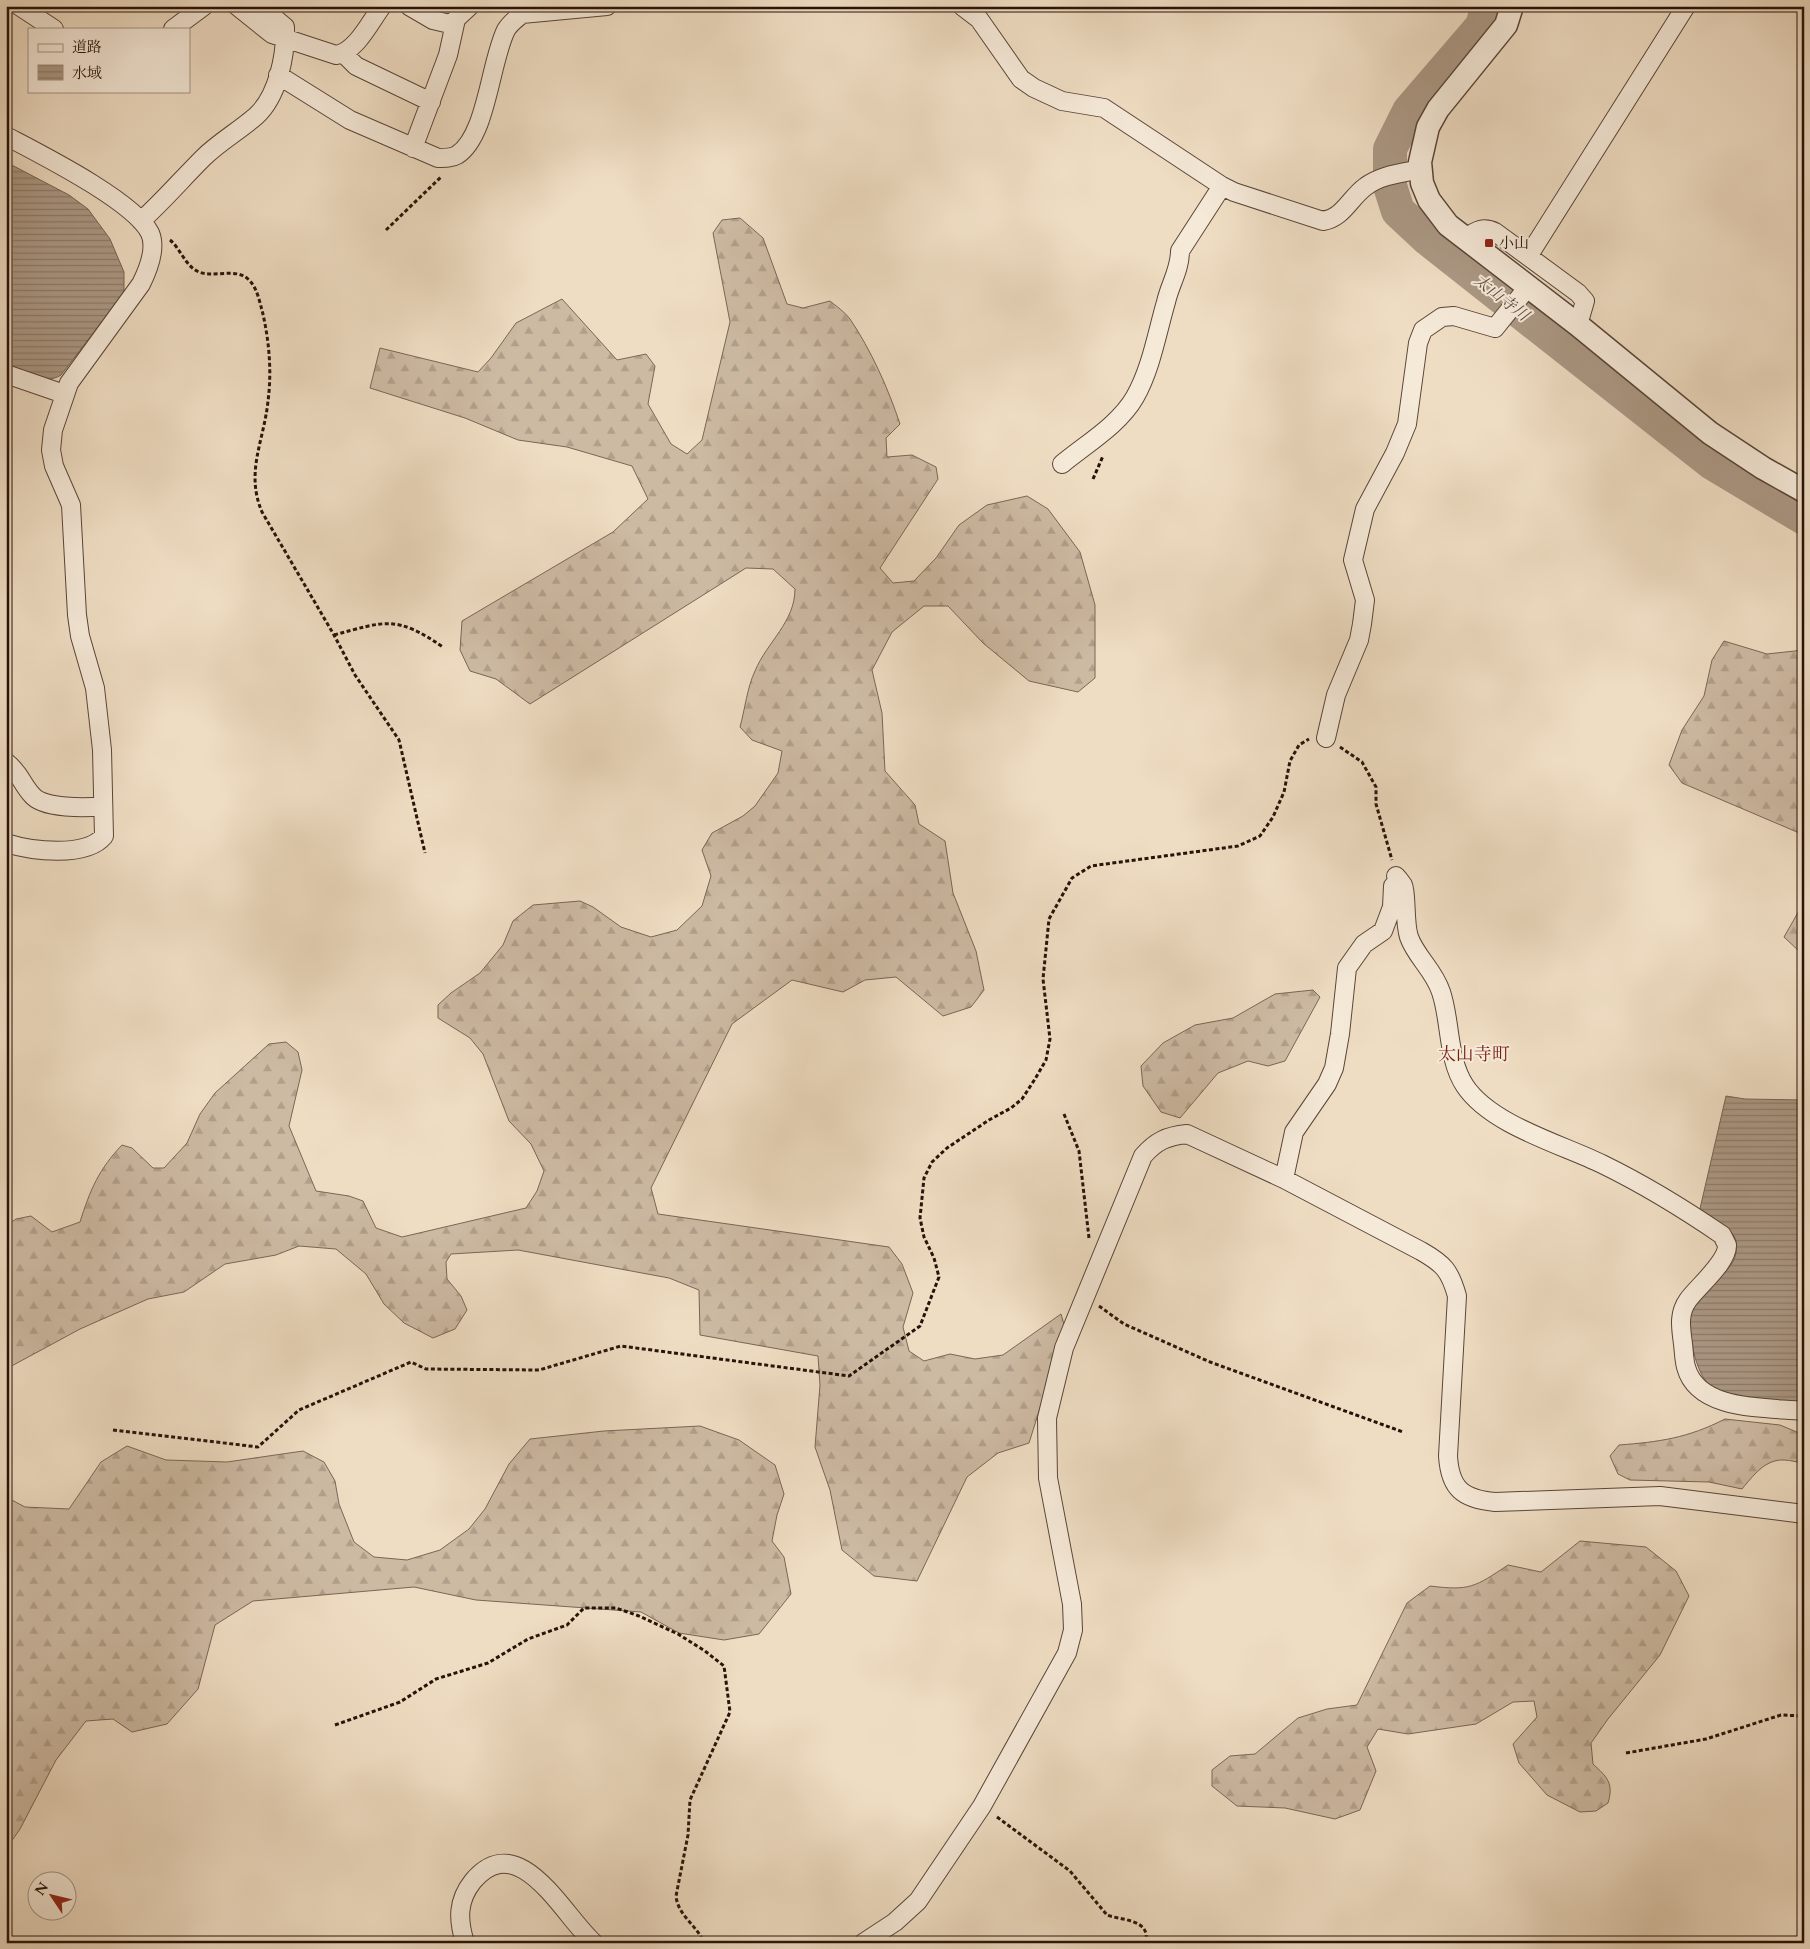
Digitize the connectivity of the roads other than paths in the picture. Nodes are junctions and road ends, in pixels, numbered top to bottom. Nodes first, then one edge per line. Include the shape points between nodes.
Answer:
1 (19, 6) edge
2 (204, 6) edge
3 (237, 6) edge
4 (260, 6) edge
5 (382, 6) edge
6 (409, 6) edge
7 (470, 6) edge
8 (607, 6) edge
9 (962, 6) edge
10 (1512, 6) edge
11 (1686, 6) edge
12 (454, 25) junction
13 (52, 28) edge
14 (174, 28) edge
15 (285, 39) junction
16 (344, 54) junction
17 (278, 76) junction
18 (431, 102) junction
19 (6, 136) edge
20 (413, 148) junction
21 (1421, 169) junction
22 (1222, 186) junction
23 (146, 228) junction
24 (1465, 238) junction
25 (1528, 255) junction
26 (1525, 292) junction
27 (1578, 325) junction
28 (6, 374) edge
29 (64, 394) junction
30 (1062, 464) dead end
31 (1804, 491) edge
32 (1326, 738) road end
33 (6, 762) edge
34 (103, 806) junction
35 (6, 844) edge
36 (1284, 1179) junction
37 (1804, 1411) edge
38 (1804, 1514) edge
39 (464, 1943) edge
40 (594, 1943) edge
41 (863, 1943) edge

1 - 13 street
2 - 14 street
3 - 15 street via 260,26
4 - 15 street via 285,27
5 - 16 street
6 - 12 street via 433,20
7 - 12 street
8 - 20 street via 522,14 512,22 501,44 469,144 456,156 438,158
9 - 22 street via 979,19 1021,79 1034,88 1062,102 1104,108
10 - 21 street via 1506,25 1438,109 1425,135
11 - 25 street
12 - 18 street via 448,55
15 - 16 street via 336,55
15 - 17 street
16 - 18 street via 356,66
17 - 20 street via 350,120
17 - 23 street via 270,98 258,114 203,157
18 - 20 street
19 - 23 street via 128,208
21 - 22 street via 1380,178 1364,187 1332,220 1323,221
21 - 24 street via 1422,183 1429,200 1448,225
22 - 30 street via 1180,251 1180,264 1135,397 1117,419
23 - 29 street via 153,244 141,284 75,372
24 - 25 street via 1477,230 1488,228
24 - 26 street
25 - 27 street via 1585,301
26 - 27 street
26 - 32 street via 1495,328 1442,317 1423,330 1418,343 1407,424 1396,453 1365,509 1353,560 1364,600 1362,624 1359,640 1336,695
27 - 31 street via 1710,433
28 - 29 street
29 - 34 street via 51,450 54,466 71,506 76,606 80,636 97,702
33 - 34 street via 39,801 87,808
34 - 35 street via 104,836 98,844 39,851
36 - 37 street via 1294,1132 1327,1084 1334,1068 1347,968 1364,944 1382,931 1388,920 1396,876 1403,886 1404,917 1409,938 1434,974 1442,993 1456,1067 1464,1086 1475,1098 1511,1123 1603,1165 1722,1235 1727,1245 1724,1258 1681,1312 1689,1374 1711,1398 1731,1404
36 - 38 street via 1422,1251 1439,1261 1451,1274 1457,1296 1448,1456 1449,1473 1460,1492 1475,1500 1495,1502 1660,1496
36 - 41 street via 1187,1134 1169,1136 1154,1143 1143,1156 1064,1348 1047,1418 1048,1478 1072,1604 1073,1630 1066,1653 982,1806 918,1901 895,1922
39 - 40 street via 459,1909 464,1893 488,1868 504,1864 523,1868 543,1884

